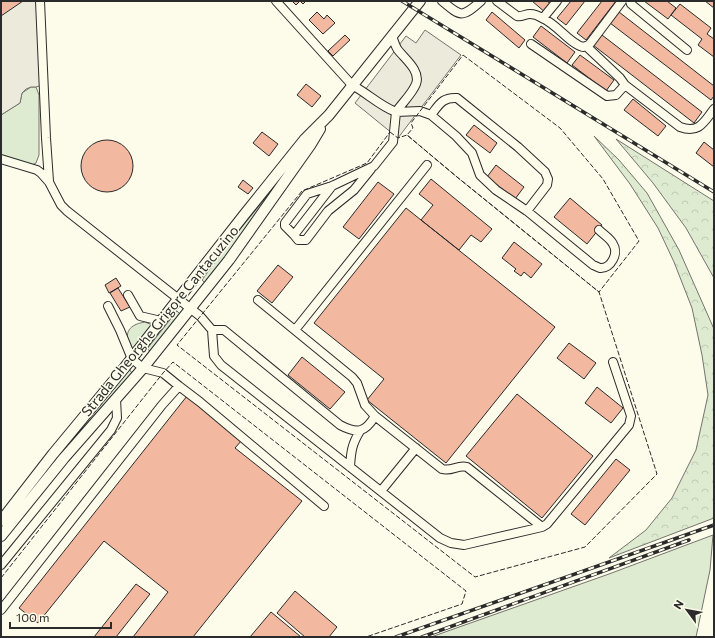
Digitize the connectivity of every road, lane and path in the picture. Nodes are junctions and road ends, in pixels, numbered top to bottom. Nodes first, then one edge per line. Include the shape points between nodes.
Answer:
1 (40, 1) edge
2 (276, 1) edge
3 (420, 1) edge
4 (442, 1) edge
5 (481, 1) edge
6 (497, 1) edge
7 (557, 1) edge
8 (622, 1) edge
9 (630, 1) edge
10 (543, 18) junction
11 (392, 36) junction
12 (531, 44) dead end
13 (586, 46) junction
14 (687, 50) dead end
15 (352, 85) junction
16 (625, 85) junction
17 (714, 109) edge
18 (396, 112) junction
19 (329, 115) junction
20 (431, 115) junction
21 (1, 160) edge
22 (47, 164) junction
23 (428, 165) dead end
24 (374, 166) junction
25 (37, 170) junction
26 (49, 182) junction
27 (332, 186) junction
28 (527, 211) junction
29 (599, 230) dead end
30 (294, 235) junction
31 (128, 295) dead end
32 (179, 299) junction
33 (258, 300) dead end
34 (108, 306) dead end
35 (190, 308) junction
36 (161, 321) junction
37 (212, 330) junction
38 (295, 330) junction
39 (132, 359) junction
40 (613, 362) dead end
41 (143, 368) junction
42 (179, 386) junction
43 (116, 399) junction
44 (375, 416) junction
45 (360, 431) junction
46 (416, 448) junction
47 (350, 466) junction
48 (381, 491) junction
49 (324, 506) dead end
50 (1, 521) edge
51 (542, 527) junction
52 (1, 536) edge
53 (1, 565) edge
54 (1, 610) edge

1 - 22 street
2 - 15 street
3 - 11 main road, Strada Gheorghe Grigore Cantacuzino
4 - 5 street via 461,14 467,13
6 - 10 street via 517,16 529,14
7 - 10 street
8 - 13 street
9 - 14 street
10 - 13 street via 576,44
11 - 15 main road, Strada Gheorghe Grigore Cantacuzino
11 - 18 street via 397,49 414,69 417,78 413,89
12 - 16 street via 607,96 616,95
13 - 16 street
15 - 18 street
15 - 19 main road, Strada Gheorghe Grigore Cantacuzino
16 - 17 street via 680,127 688,130 695,130 702,125
18 - 20 street via 420,111
18 - 24 street via 393,142
19 - 32 main road, Strada Gheorghe Grigore Cantacuzino via 305,139
19 - 35 main road, Strada Gheorghe Grigore Cantacuzino via 242,243
20 - 28 street via 472,153 480,175 496,190
20 - 28 street via 442,102 449,98 457,98 545,172 547,185
21 - 25 street
22 - 25 street
22 - 26 street
23 - 38 street
24 - 27 street
24 - 30 street via 354,190 328,212 306,240 298,240
25 - 26 street
26 - 32 street via 56,199 67,211
27 - 30 street
27 - 30 street via 307,194 289,217 285,225
28 - 29 street via 600,268 607,266 616,252 609,238
31 - 36 street via 140,316
32 - 35 street
32 - 36 main road, Strada Gheorghe Grigore Cantacuzino
33 - 38 street
34 - 39 street
35 - 37 street
35 - 41 main road, Strada Gheorghe Grigore Cantacuzino
36 - 39 main road, Strada Gheorghe Grigore Cantacuzino
37 - 45 street via 224,330 340,425 351,431
37 - 47 street via 214,356 221,365
38 - 44 street via 352,377 357,383 365,405
39 - 41 street
39 - 50 main road, Strada Gheorghe Grigore Cantacuzino
40 - 51 street via 631,416 629,426
41 - 42 street via 162,373
41 - 43 main road, Strada Gheorghe Grigore Cantacuzino
42 - 49 street
42 - 54 street
43 - 52 main road, Strada Gheorghe Grigore Cantacuzino
43 - 53 street via 117,418 111,430
44 - 45 street via 366,429
44 - 46 street
45 - 47 street via 353,444
46 - 48 street
46 - 51 street via 445,470 459,466 467,467
47 - 48 street
48 - 51 street via 440,538 451,543 464,545

